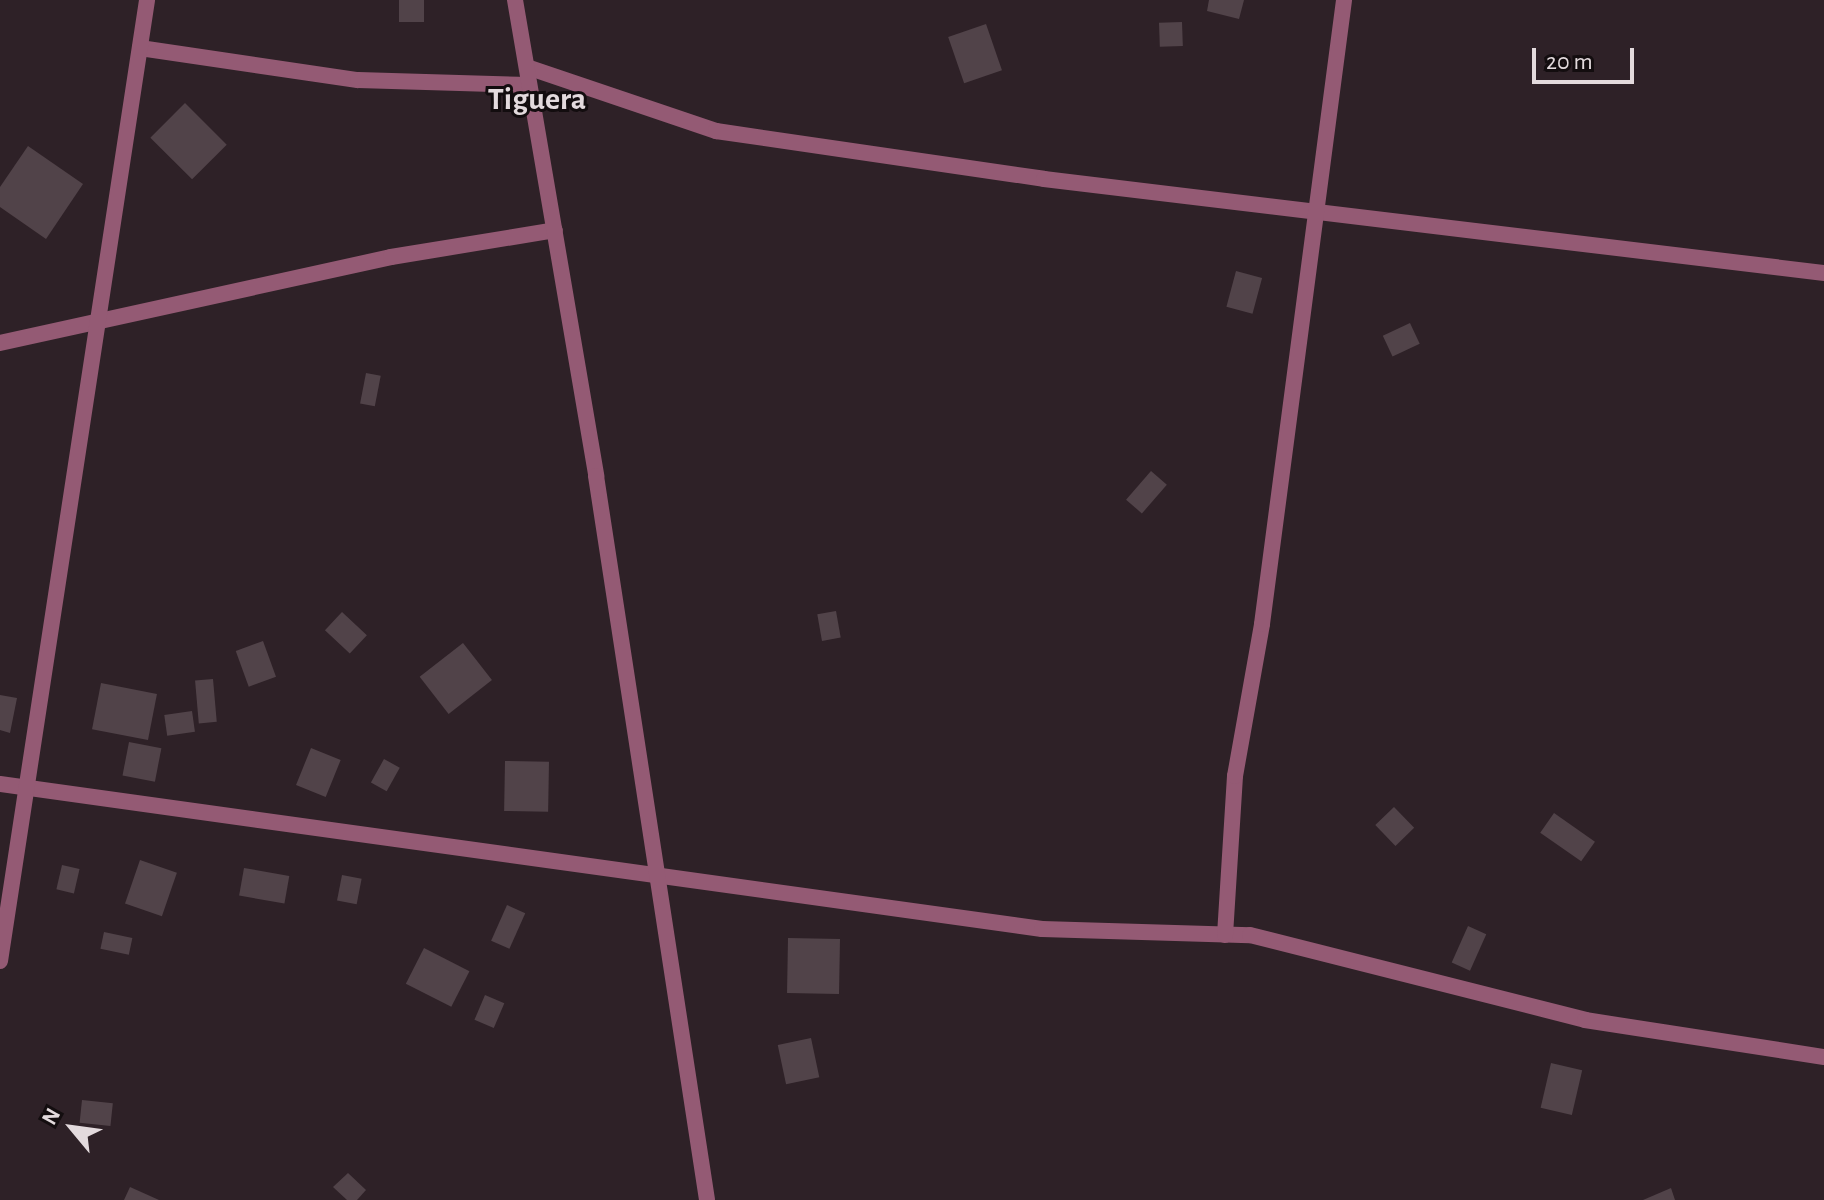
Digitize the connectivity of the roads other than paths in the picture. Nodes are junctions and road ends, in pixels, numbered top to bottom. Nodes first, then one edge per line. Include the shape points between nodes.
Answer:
1 (147, 0) edge
2 (515, 0) edge
3 (1344, 0) edge
4 (140, 48) junction
5 (527, 67) junction
6 (529, 85) junction
7 (1318, 213) junction
8 (555, 230) junction
9 (1824, 273) edge
10 (99, 322) junction
11 (0, 343) edge
12 (0, 784) edge
13 (28, 787) junction
14 (657, 876) junction
15 (1225, 935) junction
16 (0, 961) edge
17 (1824, 1057) edge
18 (707, 1200) edge

1 - 4 street
2 - 5 street
3 - 7 street
4 - 6 street via 358,80
4 - 10 street
5 - 6 street
5 - 7 street via 716,131
6 - 8 street
7 - 9 street
7 - 15 street via 1262,624 1235,776
8 - 10 street via 391,257
8 - 14 street
10 - 11 street
10 - 13 street
12 - 13 street
13 - 14 street
13 - 16 street
14 - 15 street via 1042,929
14 - 18 street
15 - 17 street via 1250,935 1585,1020

